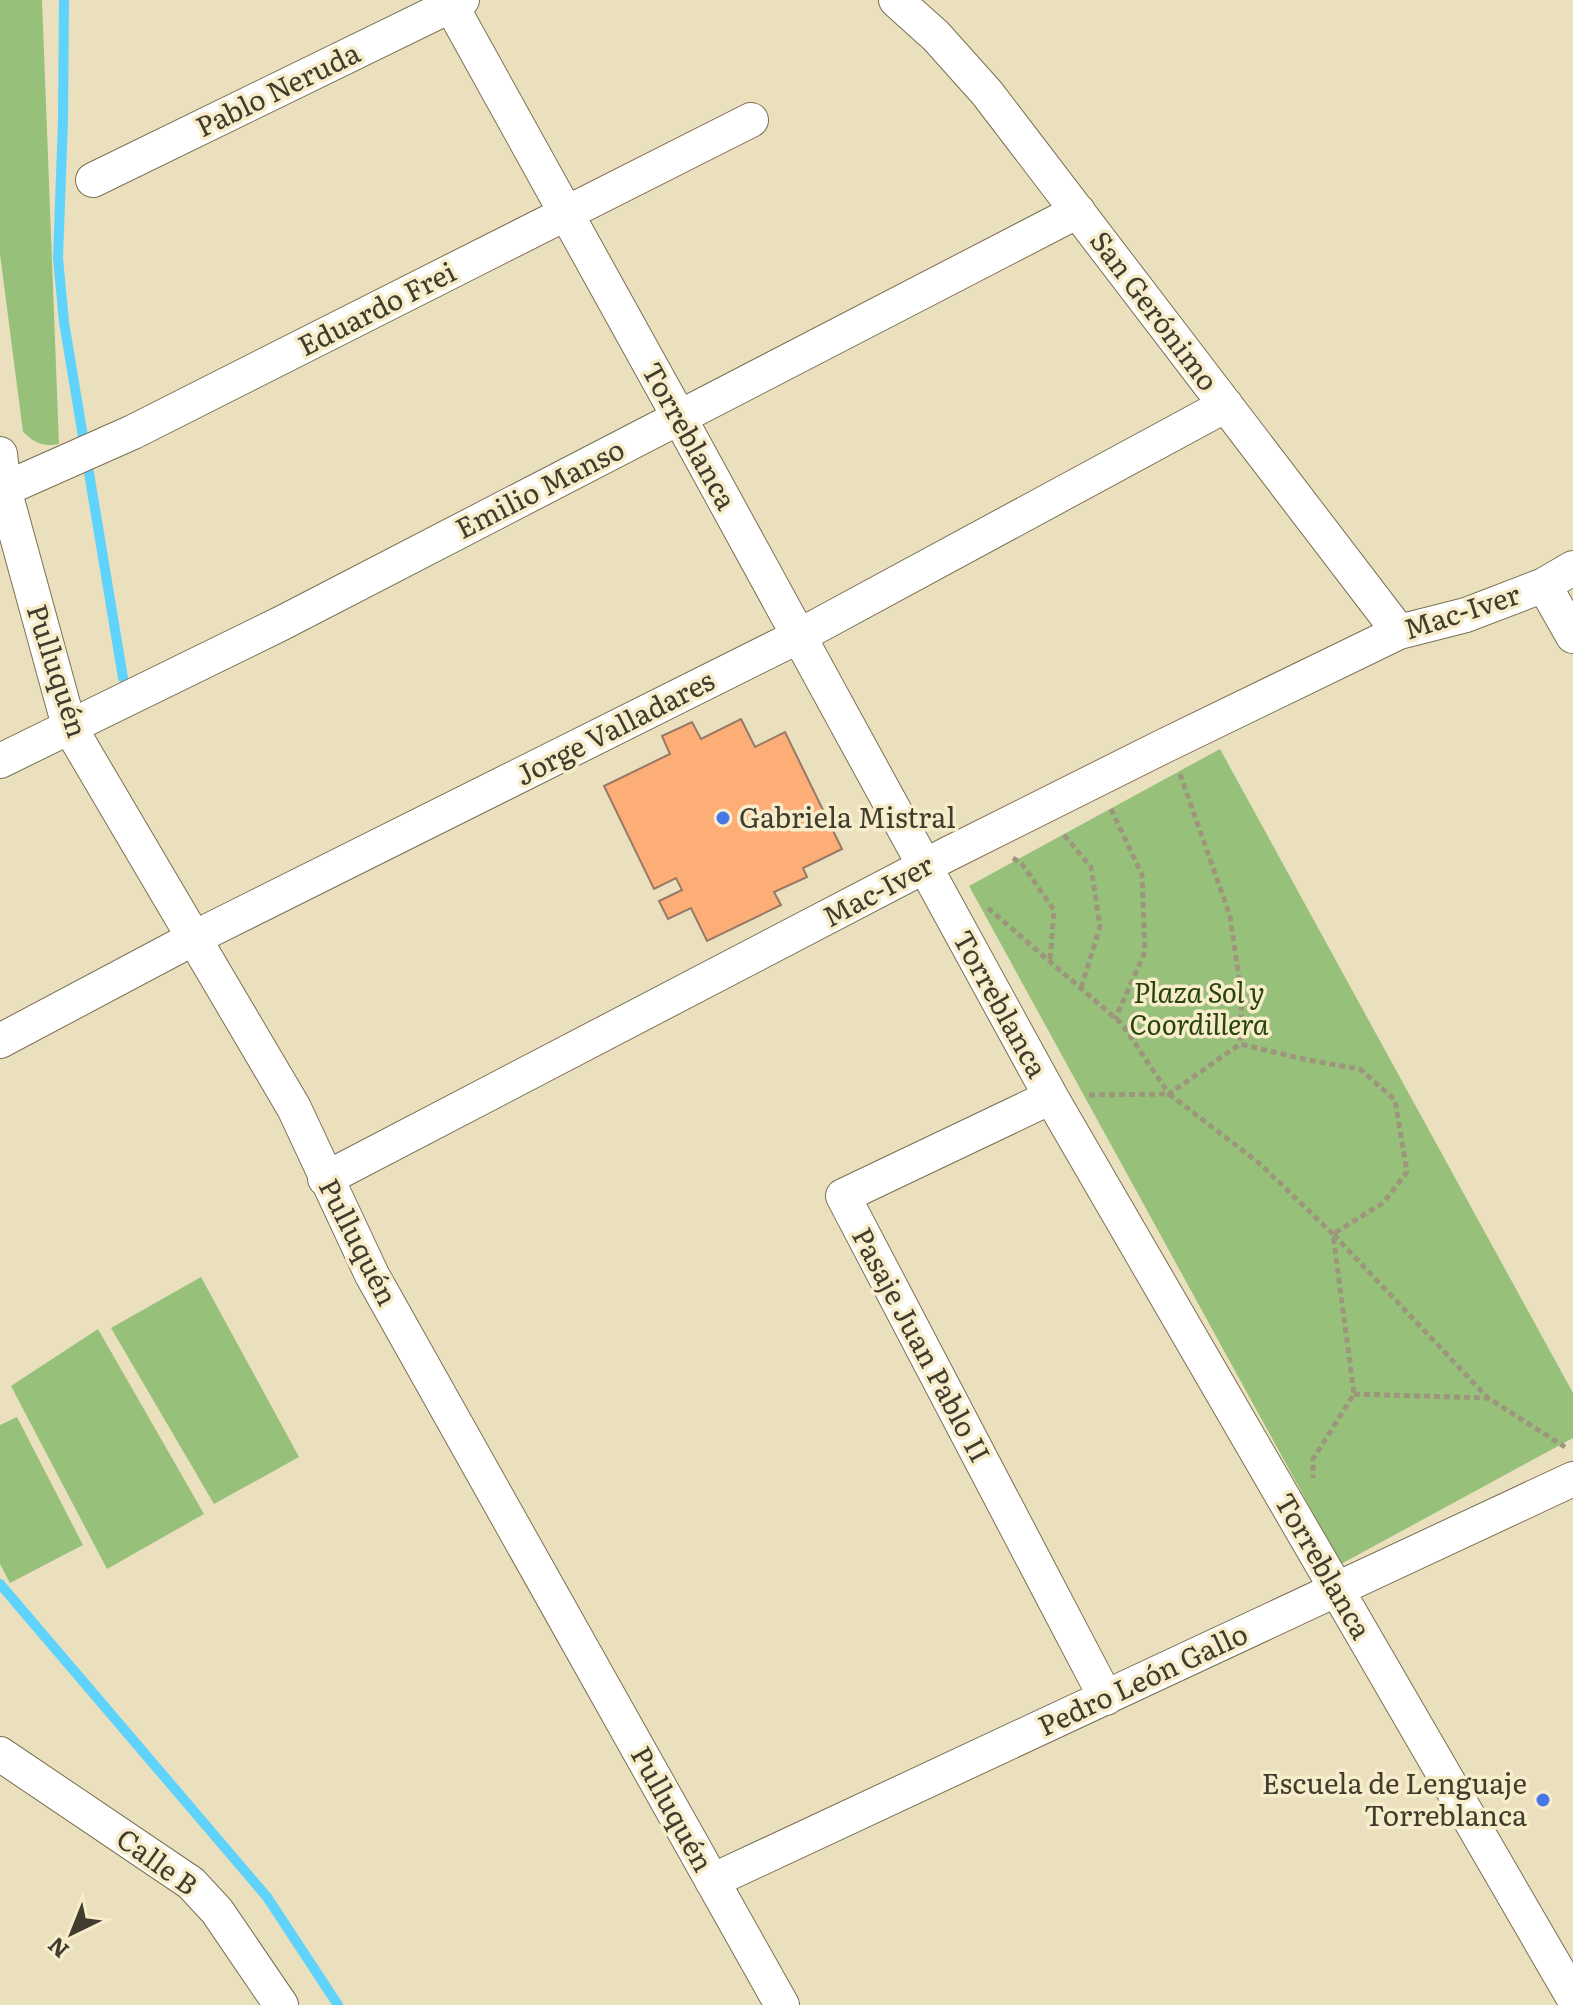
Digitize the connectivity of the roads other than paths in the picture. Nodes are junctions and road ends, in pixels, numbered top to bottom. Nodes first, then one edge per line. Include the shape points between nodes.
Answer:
1 (896, 0) edge
2 (454, 2) edge
3 (751, 120) dead end
4 (93, 180) dead end
5 (1078, 211) junction
6 (566, 213) junction
7 (1226, 405) junction
8 (679, 417) junction
9 (0, 454) edge
10 (2, 490) edge
11 (1573, 568) edge
12 (1544, 585) junction
13 (1399, 632) junction
14 (799, 636) junction
15 (1573, 636) edge
16 (69, 726) junction
17 (0, 761) edge
18 (925, 867) junction
19 (194, 938) junction
20 (0, 1041) edge
21 (1051, 1097) junction
22 (325, 1179) junction
23 (1573, 1479) edge
24 (1337, 1589) junction
25 (1106, 1698) junction
26 (0, 1754) edge
27 (712, 1881) junction
28 (1573, 1997) edge
29 (281, 2005) edge
30 (782, 2005) edge

1 - 5 street, San Gerónimo via 987,93
2 - 4 street, Pablo Neruda
2 - 6 street, Torreblanca
3 - 6 street, Eduardo Frei
5 - 7 street, San Gerónimo
5 - 8 street, Emilio Manso
6 - 8 street, Torreblanca
6 - 10 street, Eduardo Frei via 133,432
7 - 13 street, San Gerónimo
7 - 14 street, Jorge Valladares
8 - 14 street, Torreblanca
8 - 16 street, Emilio Manso via 282,623
9 - 10 street, Pulluquén
10 - 16 street, Pulluquén
11 - 12 street, Mac-Iver
12 - 13 street, Mac-Iver via 1466,615
12 - 15 street
13 - 18 street, Mac-Iver
14 - 18 street, Torreblanca
14 - 19 street, Jorge Valladares
16 - 17 street, Emilio Manso
16 - 19 street, Pulluquén
18 - 21 street, Torreblanca
18 - 22 street, Mac-Iver
19 - 20 street, Jorge Valladares
19 - 22 street, Pulluquén via 294,1108
21 - 24 street, Torreblanca
21 - 25 street, Pasaje Juan Pablo II via 843,1196
22 - 27 street, Pulluquén via 372,1275
23 - 24 street, Pedro León Gallo
24 - 25 street, Pedro León Gallo
24 - 28 street, Torreblanca
25 - 27 street, Pedro León Gallo
26 - 29 street, Calle B via 191,1883 217,1911
27 - 30 street, Pulluquén

